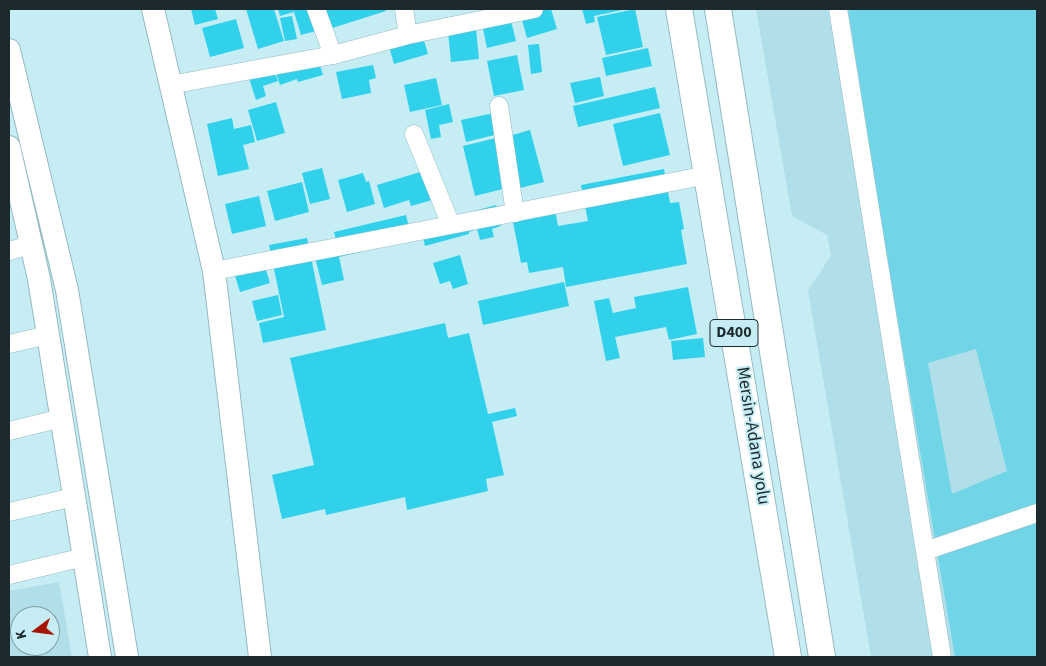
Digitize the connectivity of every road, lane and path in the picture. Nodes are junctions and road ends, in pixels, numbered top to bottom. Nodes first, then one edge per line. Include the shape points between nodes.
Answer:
1 (153, 9) edge
2 (316, 9) edge
3 (404, 9) edge
4 (534, 9) edge
5 (680, 9) edge
6 (718, 9) edge
7 (838, 9) edge
8 (408, 35) junction
9 (9, 50) edge
10 (333, 55) junction
11 (170, 86) junction
12 (499, 106) dead end
13 (414, 134) dead end
14 (9, 147) edge
15 (708, 175) junction
16 (514, 213) junction
17 (451, 225) junction
18 (31, 245) junction
19 (9, 251) edge
20 (214, 272) junction
21 (48, 335) junction
22 (9, 344) edge
23 (62, 418) junction
24 (9, 431) edge
25 (74, 497) junction
26 (9, 512) edge
27 (1037, 513) edge
28 (925, 551) junction
29 (84, 557) junction
30 (9, 574) edge
31 (100, 657) edge
32 (126, 657) edge
33 (260, 657) edge
34 (788, 657) edge
35 (822, 657) edge
36 (942, 657) edge

1 - 11 main road
2 - 10 street
3 - 8 street
4 - 8 street
5 - 15 highway, Mersin-Adana yolu / D400
6 - 35 highway, Mersin-Adana yolu / D400
7 - 28 street
8 - 10 street
9 - 32 main road via 67,290
10 - 11 street
11 - 20 main road
12 - 16 street
13 - 17 street
14 - 18 main road
15 - 16 street
15 - 34 highway, Mersin-Adana yolu / D400
16 - 17 street
17 - 20 street
18 - 19 street
18 - 21 main road
20 - 33 main road
21 - 22 street
21 - 23 main road
23 - 24 street
23 - 25 main road
25 - 26 street
25 - 29 main road
27 - 28 street
28 - 36 street
29 - 30 street
29 - 31 main road

